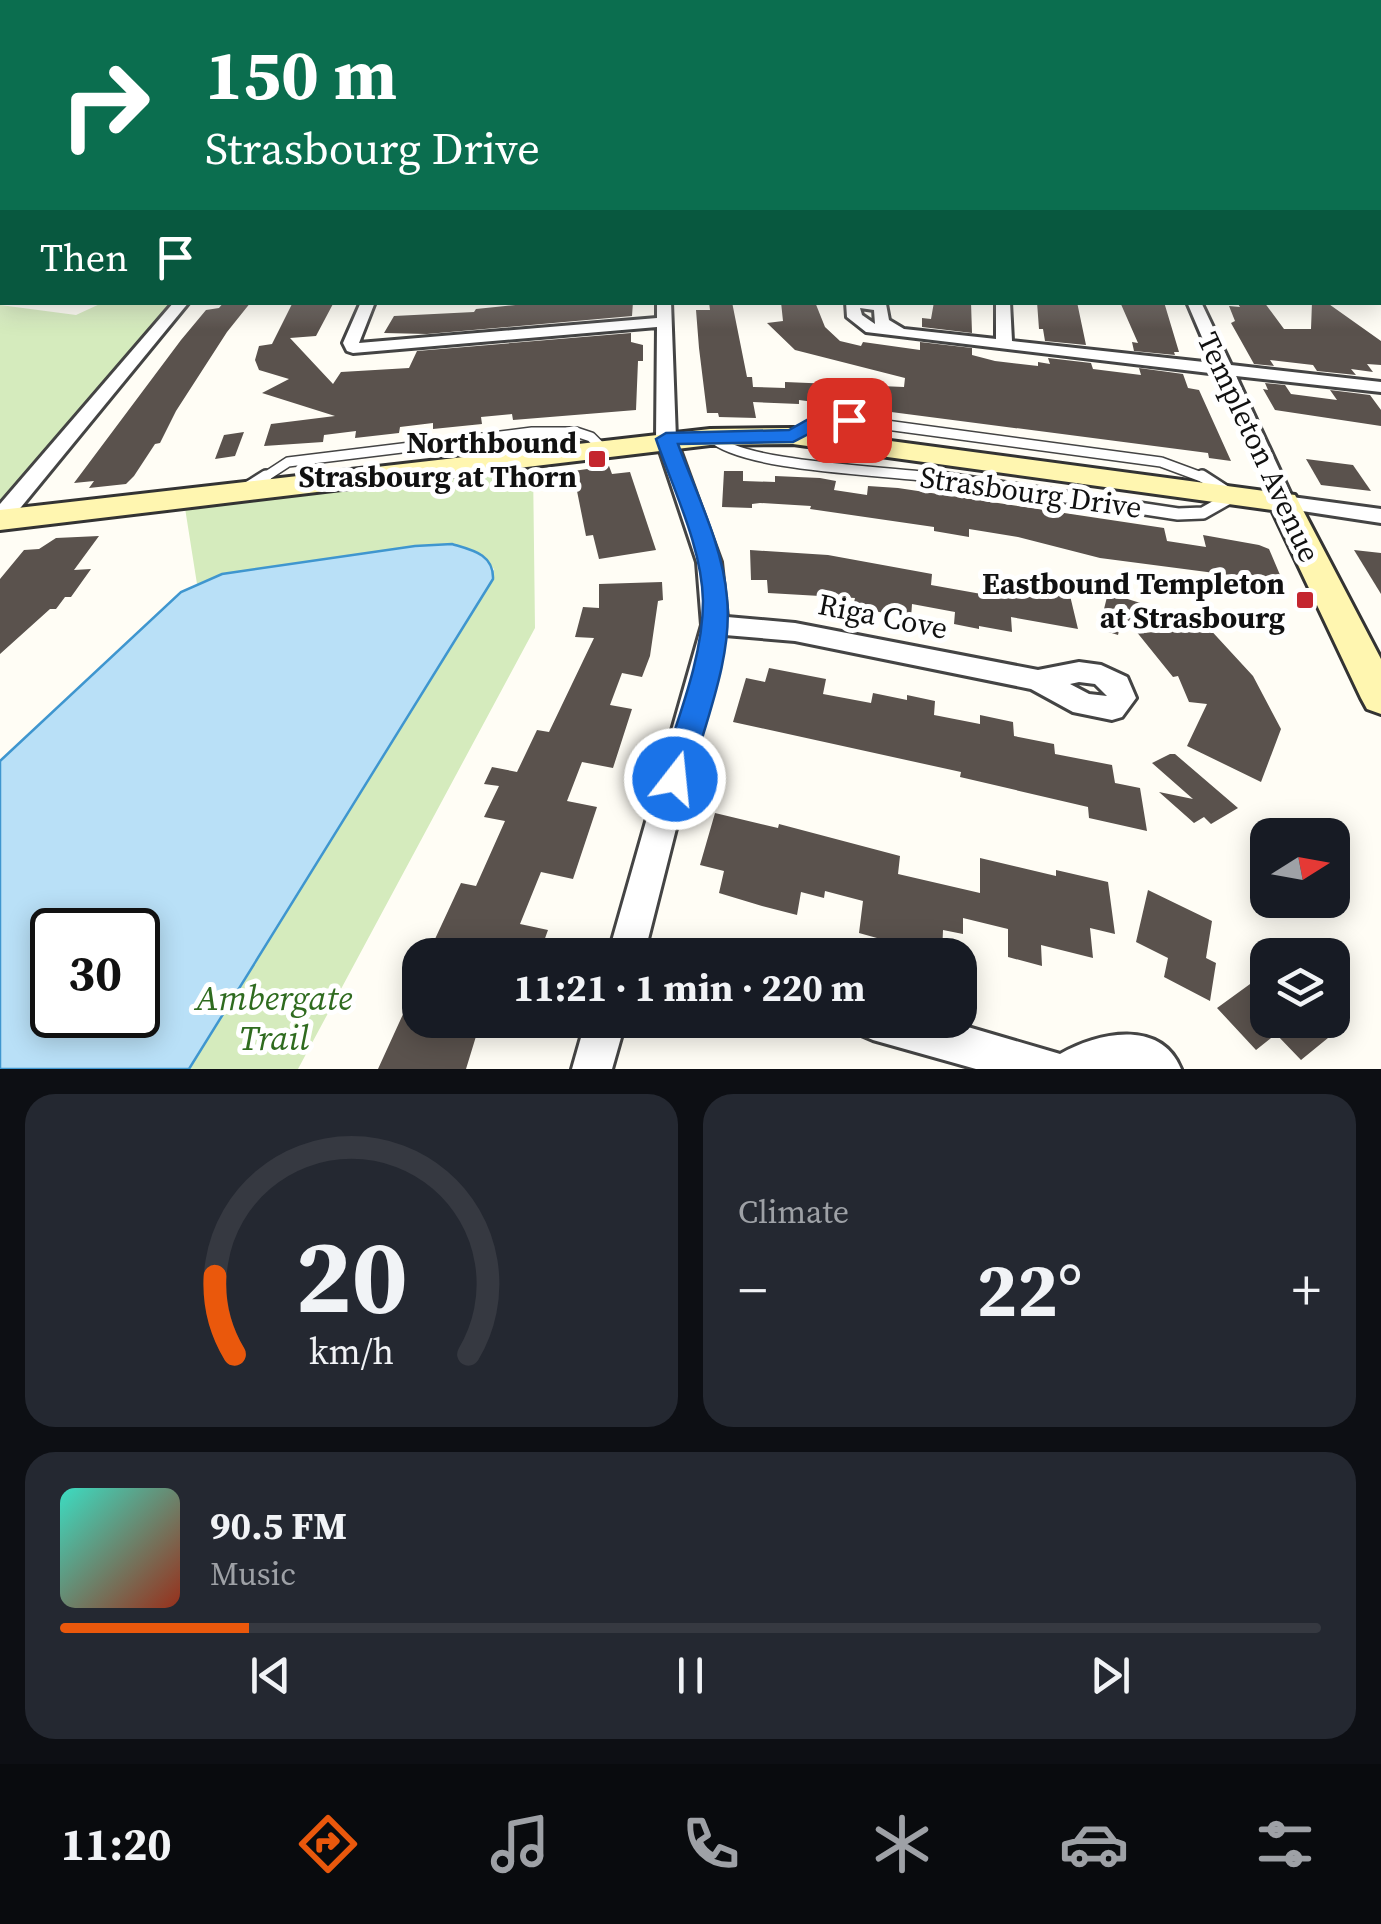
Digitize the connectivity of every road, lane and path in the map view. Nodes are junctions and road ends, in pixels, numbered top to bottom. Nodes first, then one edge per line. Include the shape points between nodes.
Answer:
1 (179, 305) edge
2 (367, 305) edge
3 (1004, 305) edge
4 (1195, 305) edge
5 (664, 312) edge
6 (900, 333) dead end
7 (1004, 344) junction
8 (1222, 369) junction
9 (1381, 387) edge
10 (710, 436) junction
11 (666, 439) junction
12 (1232, 496) junction
13 (1284, 502) junction
14 (1381, 516) edge
15 (0, 518) edge
16 (715, 625) junction
17 (1038, 680) dead end
18 (1381, 698) edge
19 (634, 938) edge
20 (601, 1038) edge
21 (937, 1038) edge
22 (592, 1069) edge
23 (1048, 1069) edge
24 (1072, 1069) edge
25 (1160, 1069) edge

1 - 15 street
2 - 5 street via 353,348
3 - 7 street
4 - 8 street, Templeton Avenue
5 - 11 street
6 - 7 street
7 - 8 street
8 - 9 street
8 - 13 street, Templeton Avenue
10 - 11 street, Strasbourg Drive
10 - 12 street, Strasbourg Drive via 793,436
10 - 12 lane, Strasbourg Drive via 722,447 757,456 1178,514 1203,513
11 - 15 street, Strasbourg Drive
11 - 16 street via 709,562
12 - 13 street, Strasbourg Drive
13 - 14 street
13 - 18 street, Templeton Avenue
16 - 17 street, Riga Cove via 795,632
16 - 19 street
20 - 22 street
21 - 23 street
24 - 25 street via 1114,1050 1143,1055

